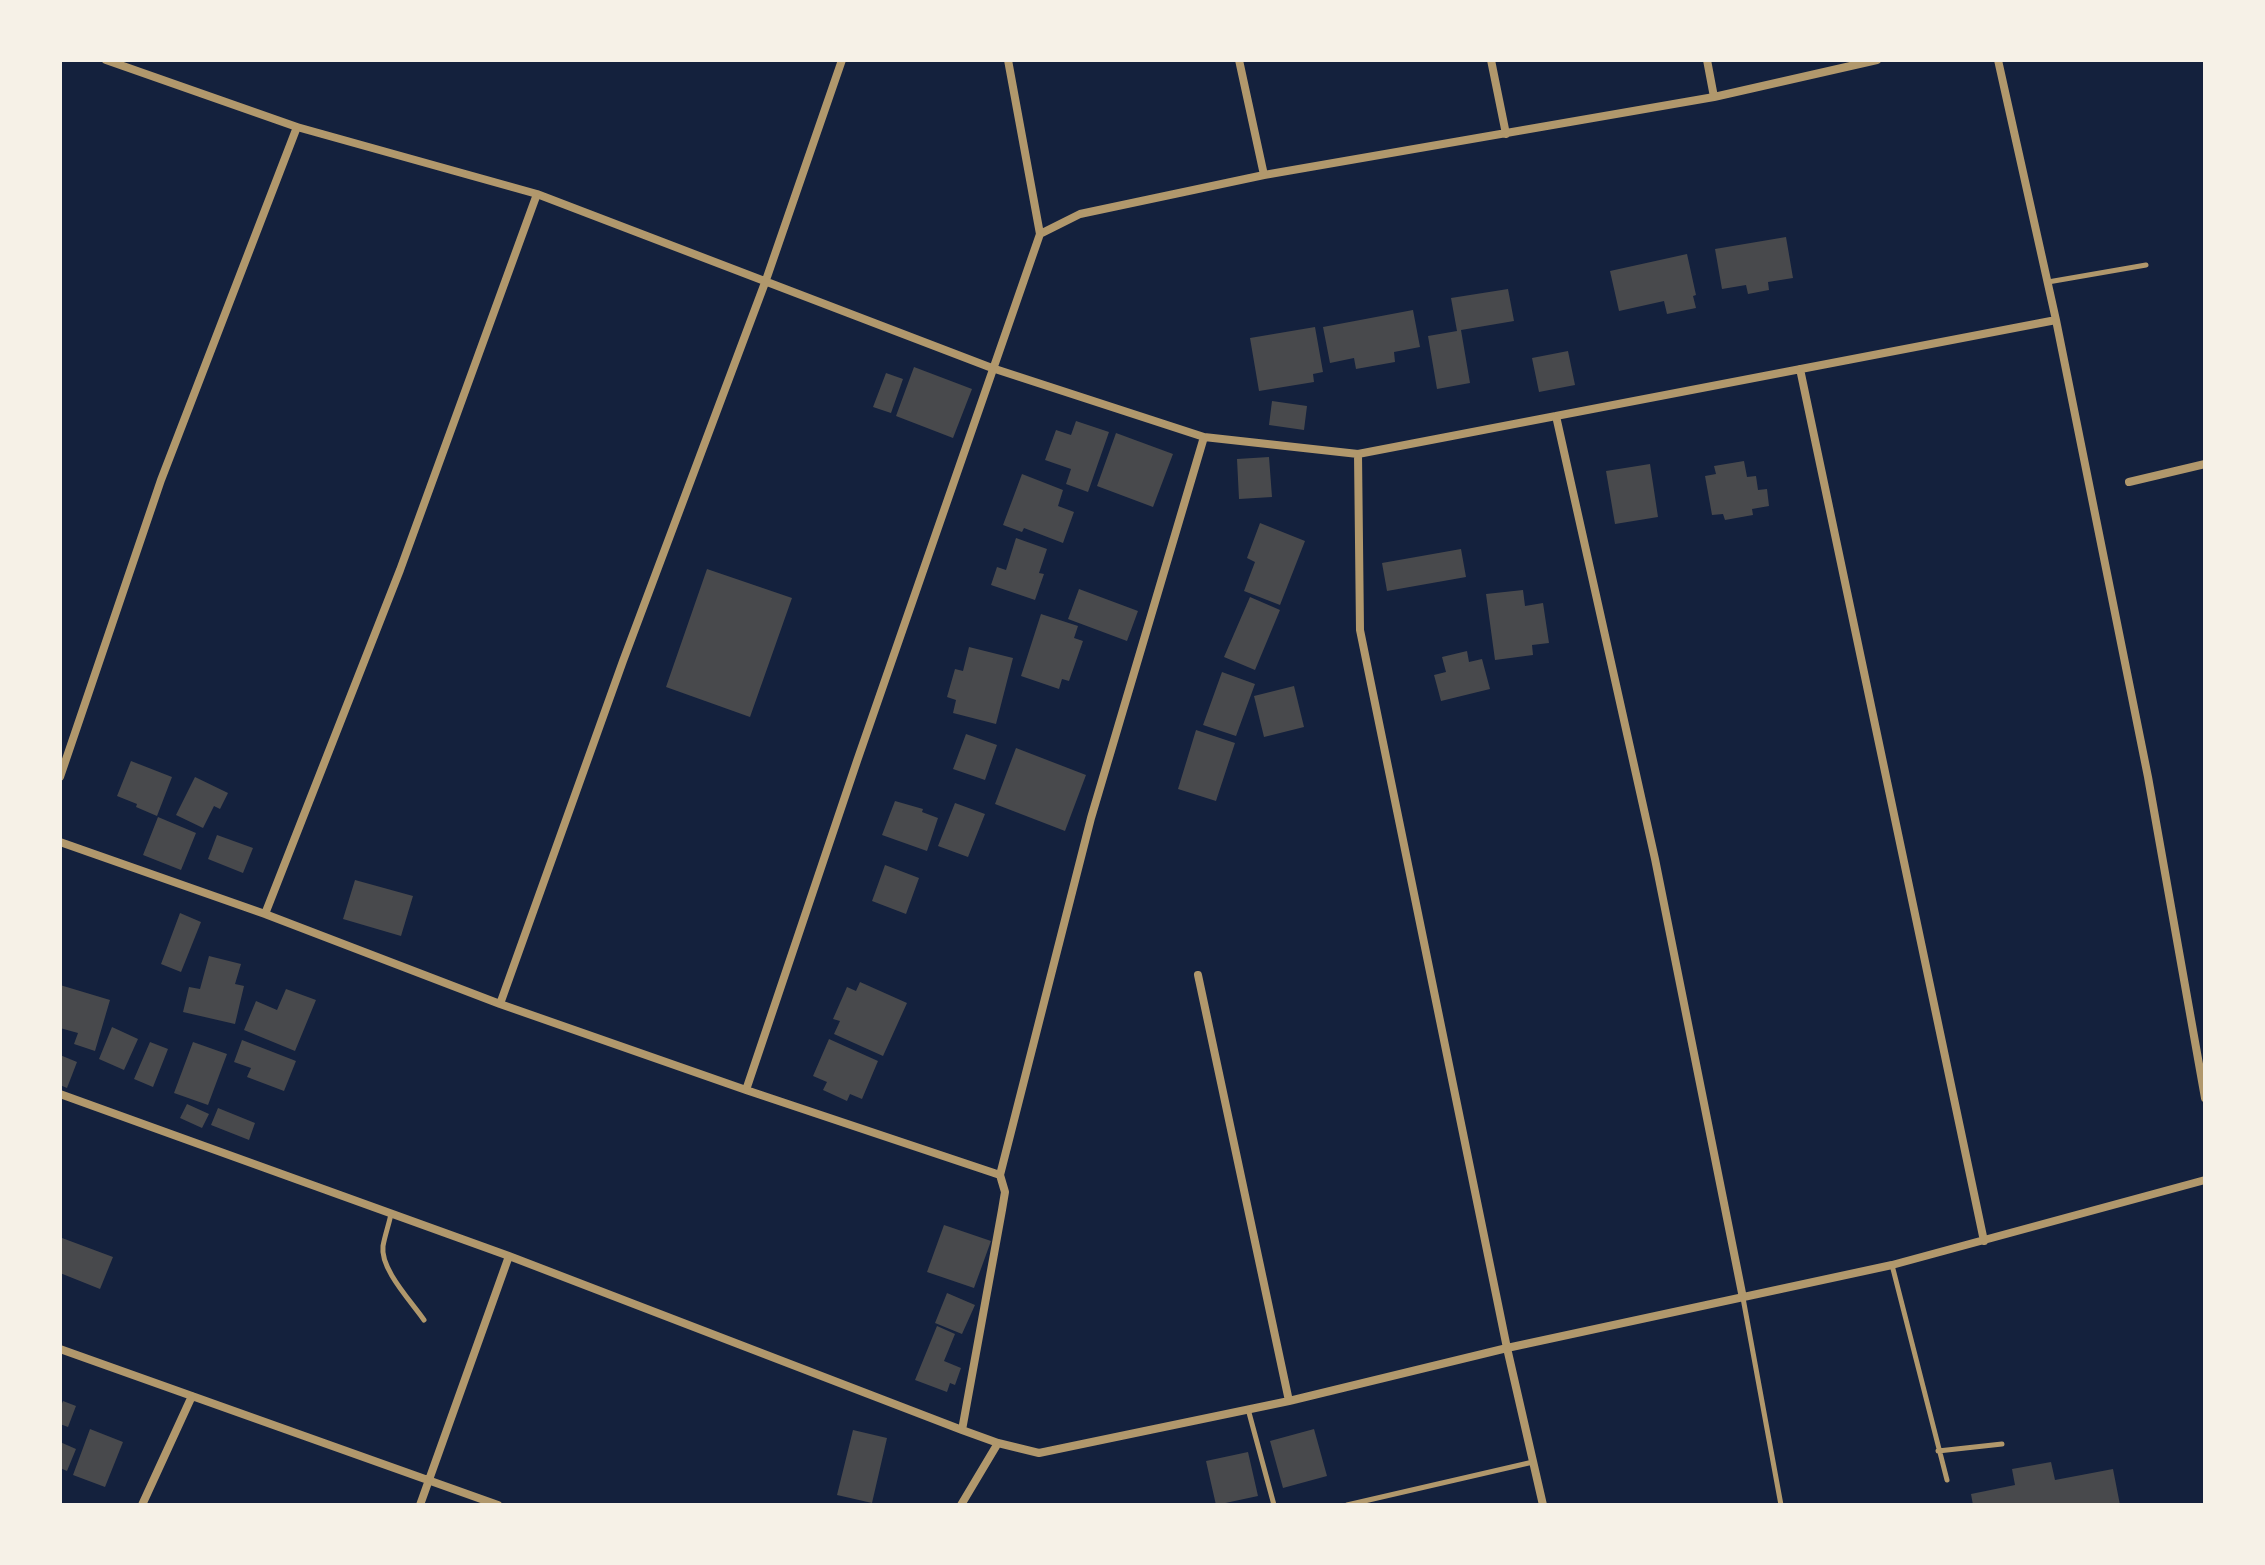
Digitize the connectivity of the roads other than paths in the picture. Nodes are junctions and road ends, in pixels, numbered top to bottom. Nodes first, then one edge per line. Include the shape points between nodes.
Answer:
1 (106, 60) edge
2 (842, 60) edge
3 (1008, 60) edge
4 (1239, 60) edge
5 (1491, 60) edge
6 (1707, 60) edge
7 (1877, 60) edge
8 (1998, 60) edge
9 (1714, 97) junction
10 (297, 127) junction
11 (1506, 134) junction
12 (1264, 175) junction
13 (537, 194) junction
14 (1040, 234) junction
15 (2146, 265) dead end
16 (766, 280) junction
17 (2047, 282) junction
18 (2056, 320) junction
19 (992, 368) junction
20 (1800, 369) junction
21 (1556, 416) junction
22 (1204, 437) junction
23 (1358, 454) junction
24 (2205, 464) edge
25 (2129, 482) dead end
26 (60, 777) edge
27 (60, 842) edge
28 (265, 914) junction
29 (1198, 975) dead end
30 (500, 1004) junction
31 (746, 1090) junction
32 (60, 1094) edge
33 (2205, 1098) edge
34 (1000, 1175) junction
35 (2205, 1180) edge
36 (391, 1213) junction
37 (1984, 1241) junction
38 (509, 1256) junction
39 (1892, 1265) junction
40 (1743, 1298) junction
41 (424, 1320) dead end
42 (1507, 1348) junction
43 (60, 1349) edge
44 (192, 1396) junction
45 (1289, 1401) junction
46 (1248, 1409) junction
47 (962, 1430) junction
48 (998, 1443) junction
49 (2002, 1444) dead end
50 (1938, 1451) junction
51 (1533, 1462) junction
52 (430, 1480) junction
53 (1947, 1480) dead end
54 (963, 1504) edge
55 (142, 1505) edge
56 (420, 1505) edge
57 (498, 1505) edge
58 (1274, 1505) edge
59 (1347, 1505) edge
60 (1543, 1505) edge
61 (1781, 1505) edge

1 - 10 street
2 - 16 street
3 - 14 street
4 - 12 street
5 - 11 street
6 - 9 street
7 - 9 street
8 - 17 street
8 - 18 lane
9 - 11 street
10 - 13 street
10 - 26 street via 161,480
11 - 12 street
12 - 14 street via 1080,214
13 - 16 street
13 - 28 street via 400,570
14 - 19 street
15 - 17 lane
16 - 19 street
16 - 30 street
17 - 18 street
18 - 20 street
18 - 33 street via 2148,777
19 - 22 street
19 - 31 street
20 - 21 street
20 - 37 street
21 - 23 street
21 - 40 street via 1655,859
22 - 23 street
22 - 34 street via 1091,818
23 - 42 street via 1360,630
24 - 25 street
27 - 28 street
28 - 30 street
29 - 45 street
30 - 31 street
31 - 34 street
32 - 36 street
34 - 47 street via 1005,1192
35 - 37 street
36 - 38 street
36 - 41 lane via 384,1260
37 - 39 street
38 - 47 street
38 - 52 street
39 - 40 street
39 - 50 lane
40 - 42 street
40 - 61 lane
42 - 45 street
42 - 51 street
43 - 44 street
44 - 52 street
44 - 55 street
45 - 46 street
46 - 48 street via 1039,1453
46 - 58 lane
47 - 48 street
48 - 54 street
49 - 50 lane
50 - 53 lane
51 - 59 lane
51 - 60 street
52 - 56 street
52 - 57 street

